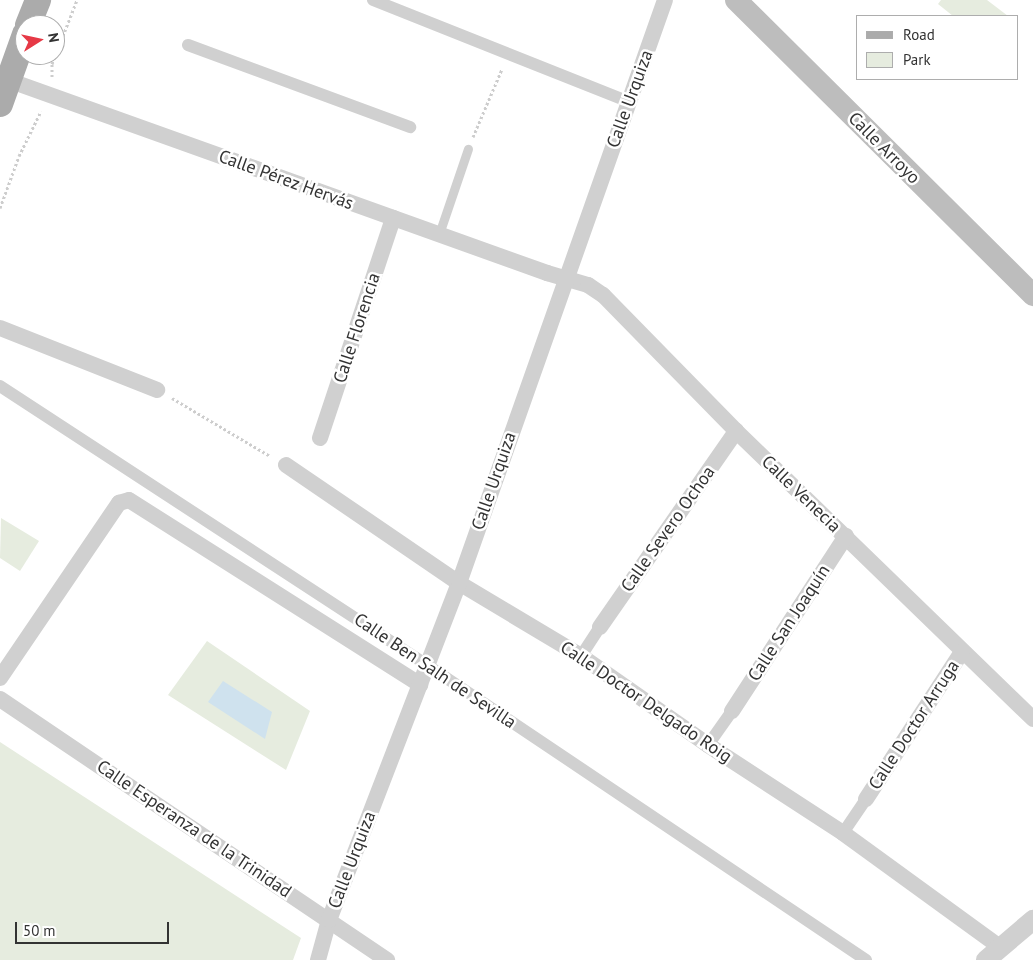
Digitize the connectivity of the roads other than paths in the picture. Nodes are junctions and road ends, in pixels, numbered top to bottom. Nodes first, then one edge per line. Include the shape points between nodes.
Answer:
1 (38, 0) edge
2 (373, 0) edge
3 (665, 0) edge
4 (736, 0) edge
5 (32, 15) edge
6 (188, 45) dead end
7 (15, 62) edge
8 (4, 92) edge
9 (629, 102) junction
10 (410, 127) dead end
11 (468, 149) road end
12 (393, 218) junction
13 (438, 234) junction
14 (565, 279) junction
15 (1033, 295) edge
16 (0, 328) edge
17 (0, 386) edge
18 (157, 390) road end
19 (736, 431) junction
20 (320, 438) dead end
21 (286, 465) road end
22 (846, 536) junction
23 (459, 583) junction
24 (600, 627) joint
25 (962, 652) junction
26 (581, 656) junction
27 (427, 665) junction
28 (0, 678) edge
29 (420, 685) junction
30 (0, 699) edge
31 (732, 711) joint
32 (1033, 719) edge
33 (708, 745) junction
34 (866, 799) joint
35 (843, 833) junction
36 (330, 920) junction
37 (1033, 920) edge
38 (993, 954) edge
39 (318, 960) edge
40 (387, 960) edge
41 (866, 960) edge

1 - 5 main road
2 - 9 street
3 - 9 street, Calle Urquiza
4 - 15 main road, Calle Arroyo
6 - 10 street
7 - 8 main road
8 - 12 street, Calle Pérez Hervás
9 - 14 street, Calle Urquiza
11 - 13 lane
12 - 13 street, Calle Pérez Hervás
12 - 20 street, Calle Florencia
13 - 14 street, Calle Pérez Hervás
14 - 19 street, Calle Venecia via 588,285 603,294
14 - 23 street, Calle Urquiza
16 - 18 street
17 - 27 street, Calle Ben Salh de Sevilla
19 - 22 street, Calle Venecia
19 - 24 street, Calle Severo Ochoa
21 - 23 street, Calle Doctor Delgado Roig
22 - 25 street, Calle Venecia
22 - 31 street, Calle San Joaquín
23 - 26 street, Calle Doctor Delgado Roig
23 - 27 street, Calle Urquiza
24 - 26 street
25 - 32 street, Calle Venecia
25 - 34 street, Calle Doctor Arruga
26 - 33 street, Calle Doctor Delgado Roig
27 - 29 street, Calle Urquiza
27 - 41 street, Calle Ben Salh de Sevilla
28 - 29 street via 119,503 129,500
29 - 36 street, Calle Urquiza
30 - 36 street, Calle Esperanza de la Trinidad
31 - 33 street
33 - 35 street, Calle Doctor Delgado Roig
34 - 35 street
35 - 38 street, Calle Doctor Delgado Roig
36 - 39 street, Calle Urquiza
36 - 40 street, Calle Esperanza de la Trinidad
37 - 38 street

